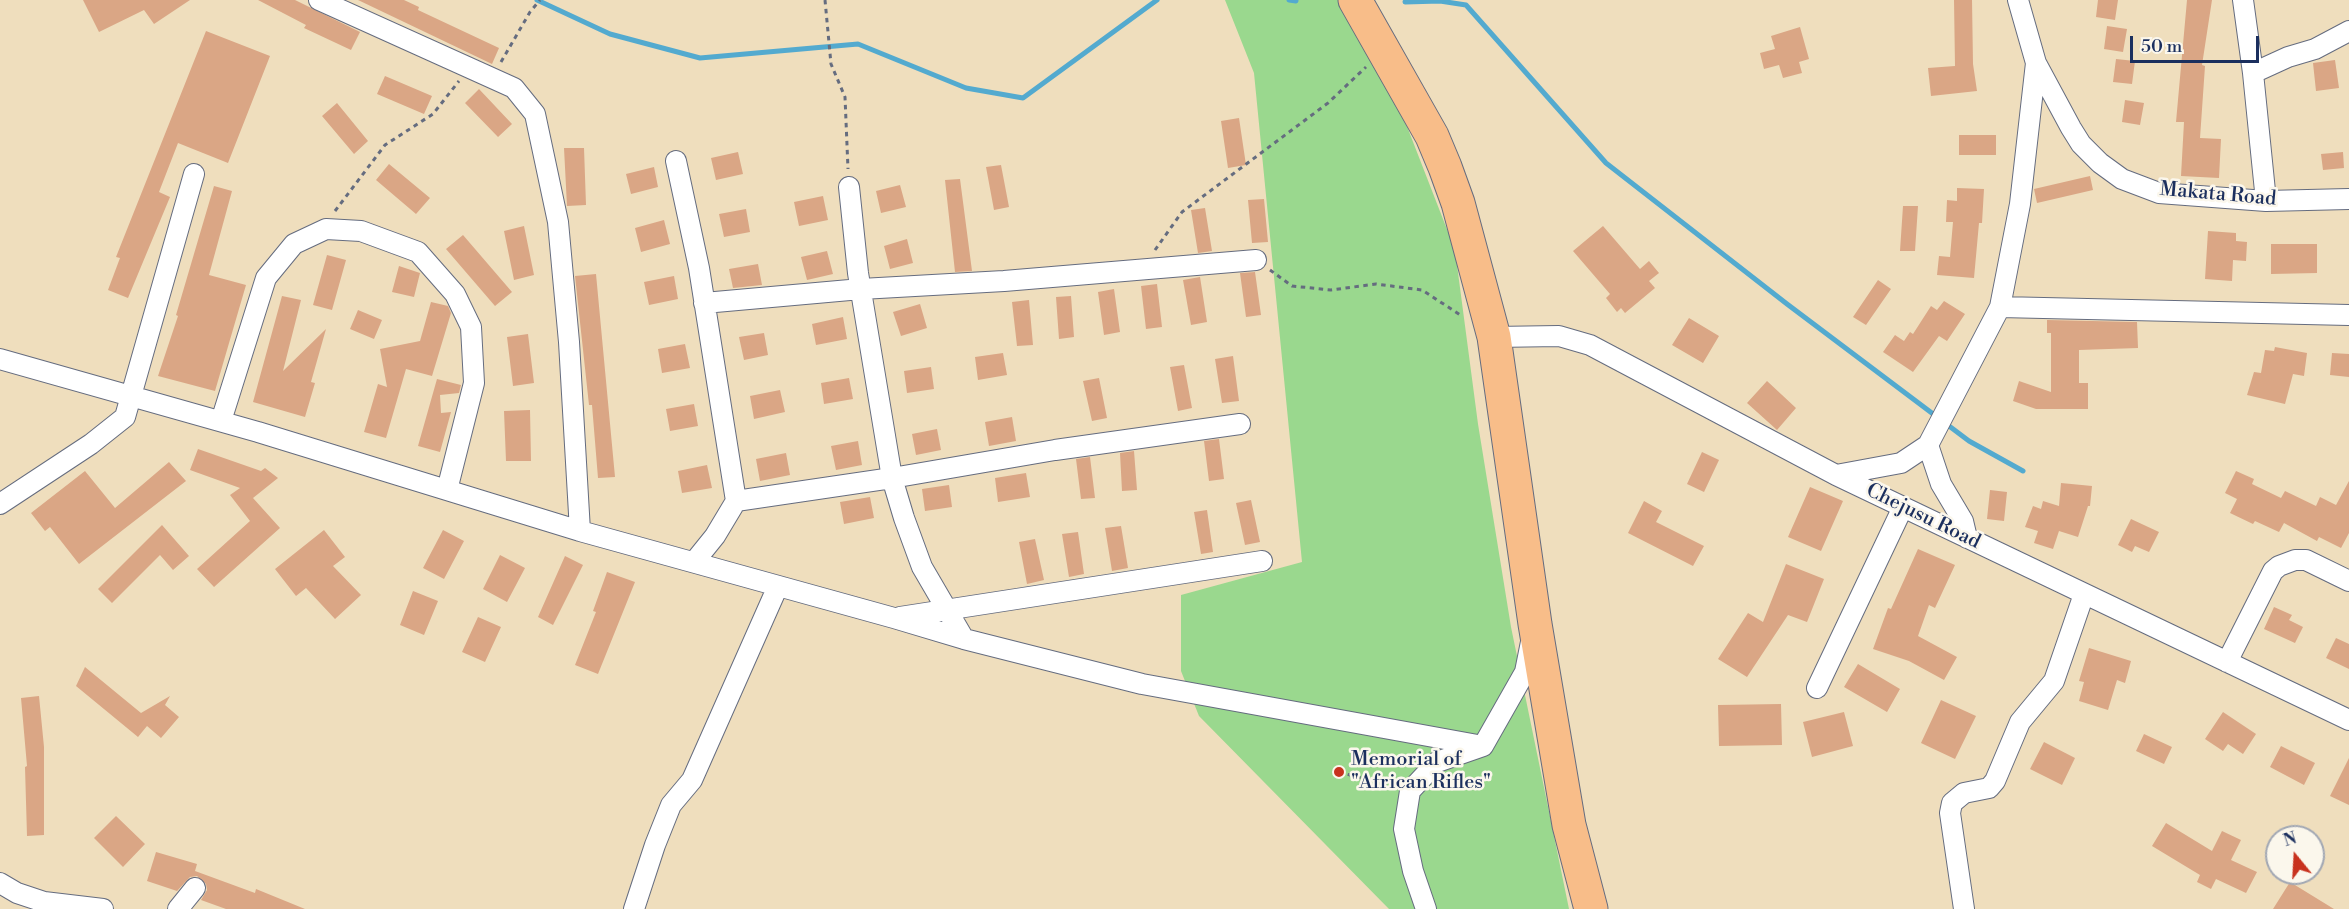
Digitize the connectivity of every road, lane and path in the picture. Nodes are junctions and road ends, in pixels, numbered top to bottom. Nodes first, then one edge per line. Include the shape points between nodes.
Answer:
1 (319, 0) edge
2 (540, 0) edge
3 (2018, 0) edge
4 (2243, 0) edge
5 (825, 2) edge
6 (1360, 10) edge
7 (2349, 31) edge
8 (1384, 50) junction
9 (2037, 63) junction
10 (2253, 73) junction
11 (492, 78) junction
12 (676, 160) dead end
13 (194, 174) dead end
14 (849, 187) joint
15 (2349, 199) edge
16 (2266, 201) junction
17 (326, 229) junction
18 (1256, 260) joint
19 (1139, 271) junction
20 (861, 289) junction
21 (704, 303) junction
22 (2000, 307) junction
23 (2349, 315) edge
24 (1494, 337) junction
25 (0, 359) edge
26 (133, 396) junction
27 (221, 421) junction
28 (1240, 424) dead end
29 (1928, 445) junction
30 (1836, 475) junction
31 (892, 478) junction
32 (447, 490) junction
33 (735, 501) junction
34 (0, 504) edge
35 (1903, 507) junction
36 (580, 531) junction
37 (1967, 538) junction
38 (1262, 561) dead end
39 (694, 562) junction
40 (2349, 580) edge
41 (778, 586) junction
42 (2084, 594) junction
43 (945, 610) junction
44 (894, 618) junction
45 (1534, 624) junction
46 (964, 639) junction
47 (2227, 662) junction
48 (1816, 688) dead end
49 (2349, 720) edge
50 (1483, 746) junction
51 (1340, 772) dead end
52 (1410, 791) junction
53 (0, 883) edge
54 (195, 888) dead end
55 (103, 909) edge
56 (178, 909) edge
57 (634, 909) edge
58 (1426, 909) edge
59 (1591, 909) edge
60 (1964, 909) edge

1 - 11 street
2 - 11 path
3 - 9 street, Makata Road
4 - 10 street
5 - 14 path via 831,64 845,97
6 - 8 highway
7 - 10 street
8 - 19 path via 1328,103 1182,212
8 - 24 highway via 1445,167
9 - 16 street, Makata Road via 2081,144 2122,179 2159,193
9 - 22 street via 2020,204
10 - 16 street
11 - 17 path via 459,81 433,114 385,145 341,202
11 - 36 street via 514,88 535,114 558,222
12 - 21 street
13 - 26 street
14 - 20 street
15 - 16 street, Makata Road
17 - 27 street via 294,244 266,278
17 - 32 street via 361,231 418,252 455,294 471,327 474,383
18 - 19 street
18 - 24 path via 1292,286 1331,290 1376,284 1422,290
19 - 20 street
20 - 21 street
20 - 31 street
21 - 33 street
22 - 23 street
22 - 29 street
24 - 30 street, Chejusu Road via 1559,336 1590,345
24 - 45 highway
25 - 26 street
26 - 27 street
26 - 34 street via 125,417 114,428
27 - 32 street
28 - 31 street
29 - 30 street via 1901,463
29 - 37 street via 1941,484 1963,521
30 - 35 street, Chejusu Road
31 - 33 street
31 - 43 street via 922,567
32 - 36 street
33 - 39 street
35 - 37 street, Chejusu Road
35 - 48 street
36 - 39 street
37 - 42 street, Chejusu Road
38 - 43 street
39 - 41 street
40 - 47 street via 2306,560 2279,566
41 - 44 street
41 - 57 street via 692,780 671,805
42 - 47 street, Chejusu Road
42 - 60 street via 2054,681 2020,722 1995,781 1989,788 1964,792 1952,803 1950,813
43 - 44 street
43 - 46 street
44 - 46 street
45 - 50 street via 1525,672
45 - 59 highway via 1569,825
46 - 50 street via 1142,684
47 - 49 street, Chejusu Road
50 - 52 street via 1437,762
51 - 52 path
52 - 58 street via 1404,829
53 - 55 street via 44,902
54 - 56 street

